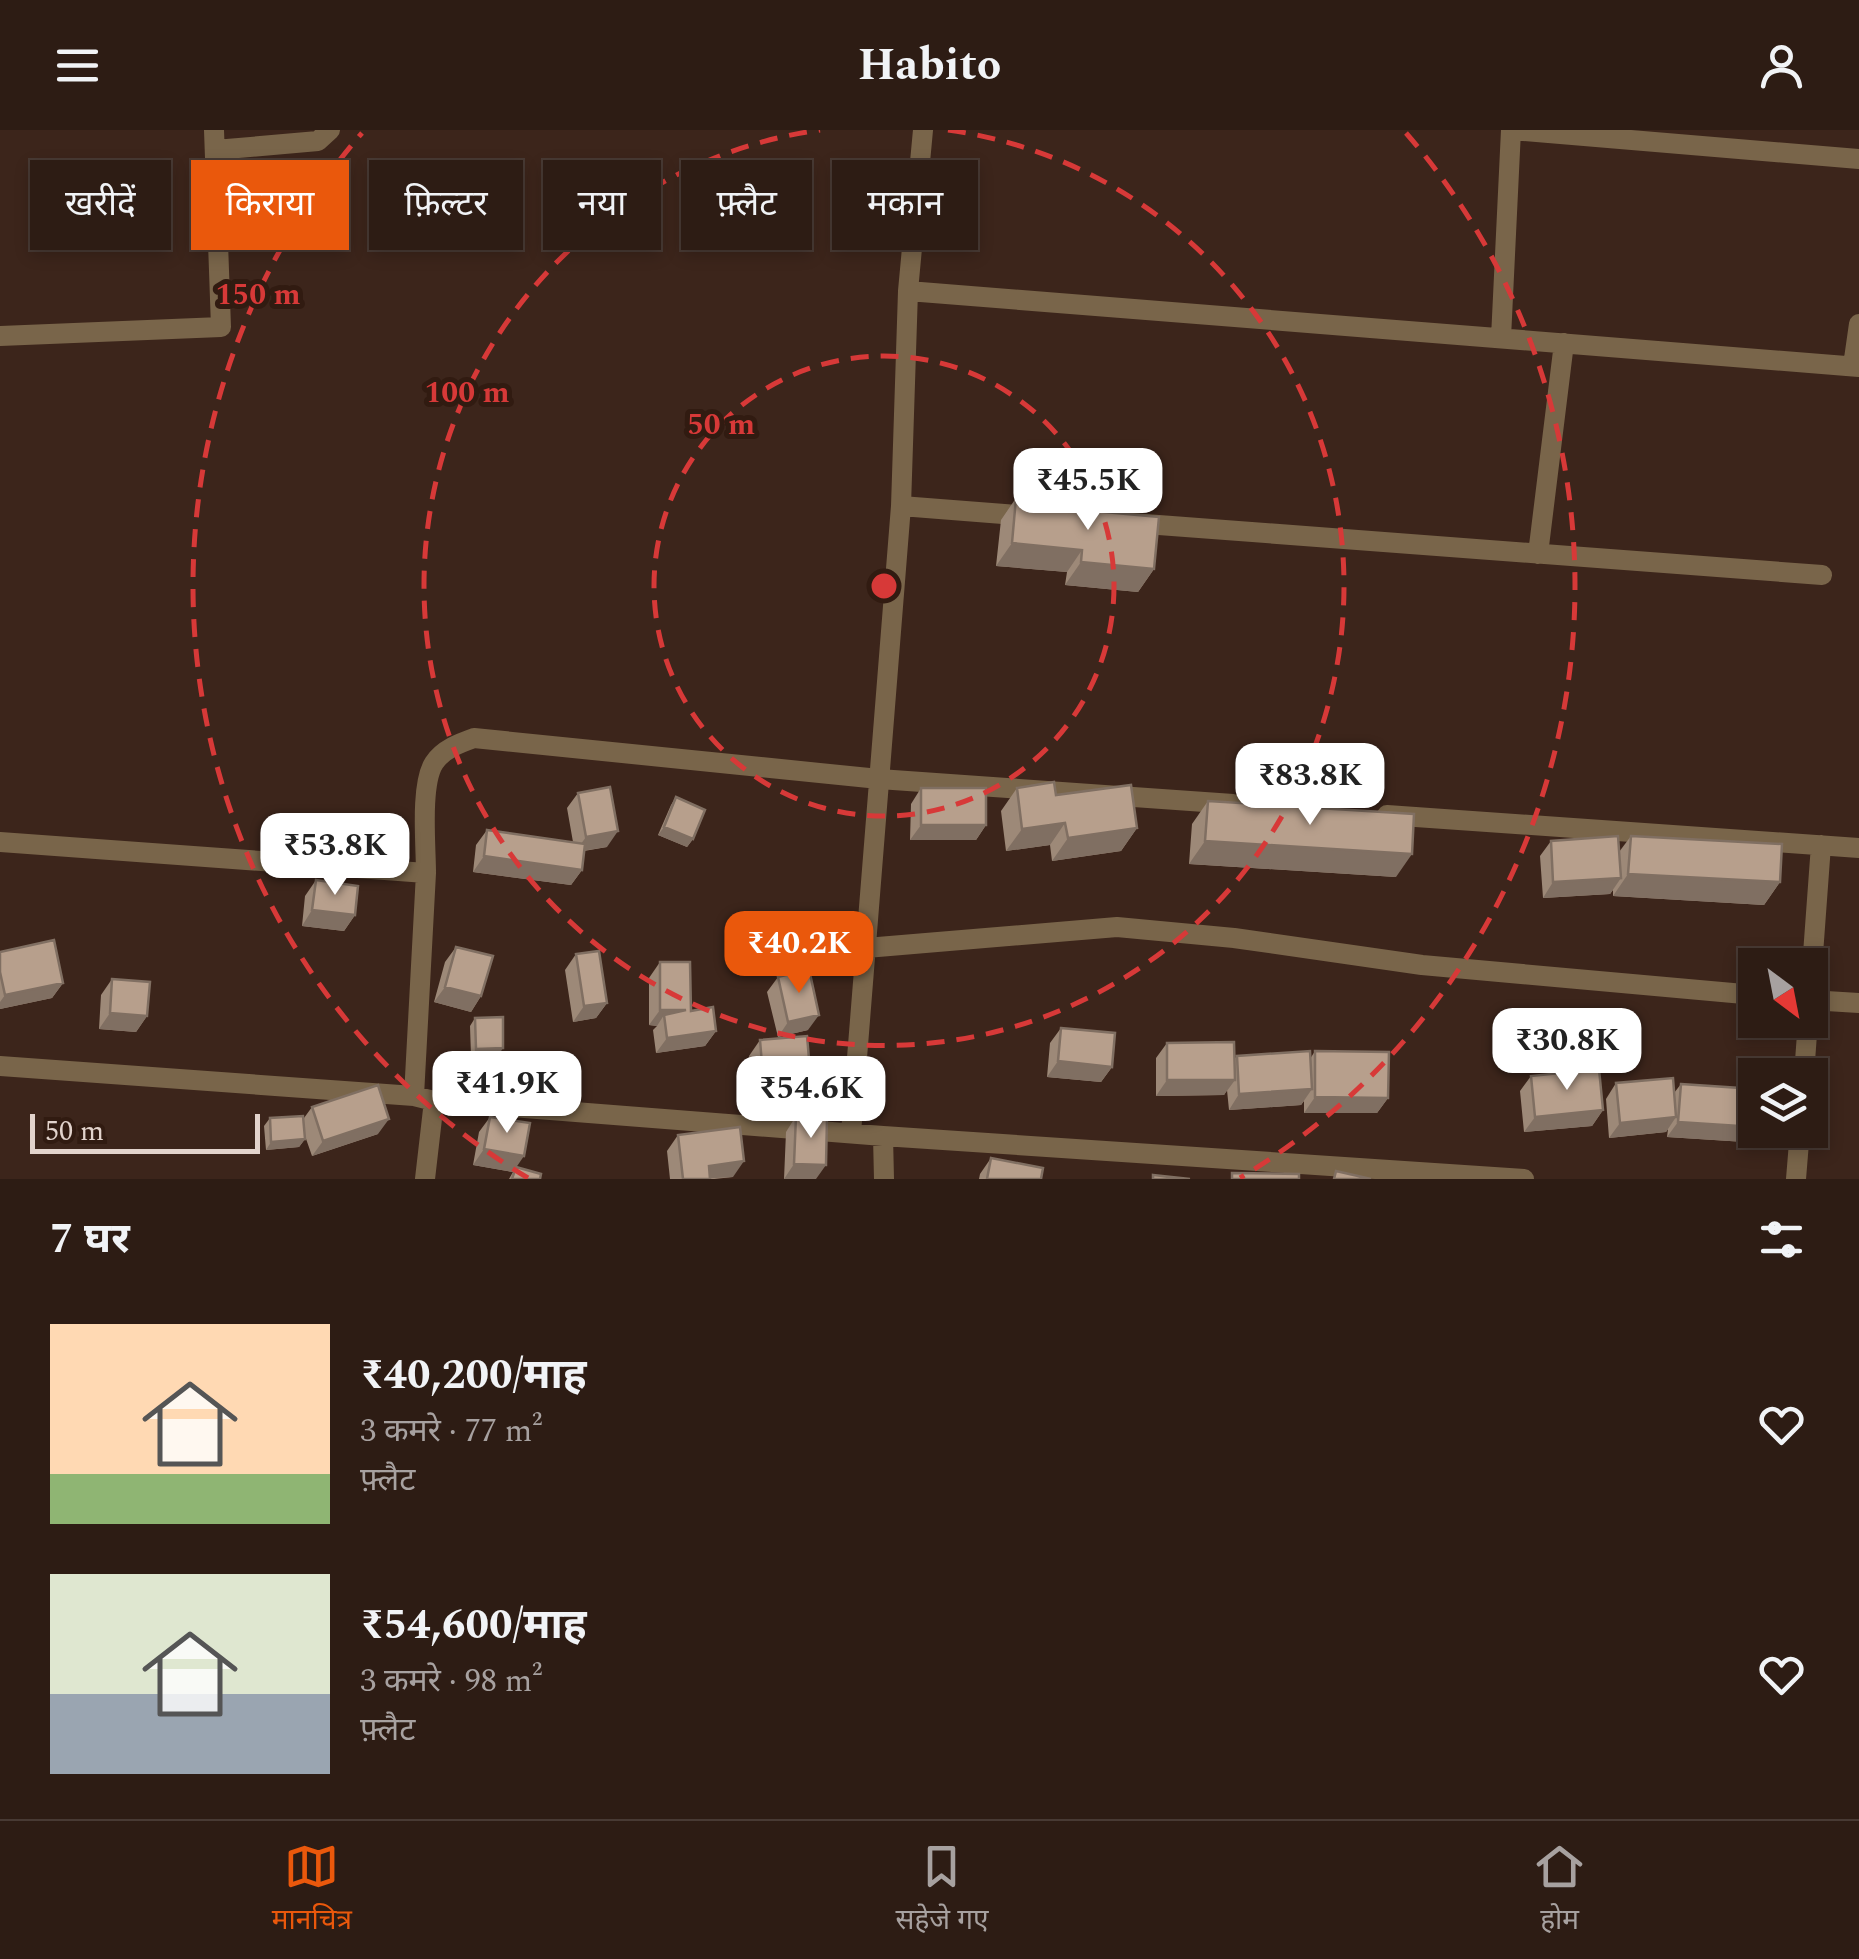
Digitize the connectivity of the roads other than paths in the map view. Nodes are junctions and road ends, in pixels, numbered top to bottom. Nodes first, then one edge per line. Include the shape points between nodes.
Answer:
1 (330, 130) edge
2 (923, 130) edge
3 (1511, 130) edge
4 (215, 140) edge
5 (1859, 160) edge
6 (908, 291) junction
7 (1859, 324) edge
8 (0, 336) edge
9 (1501, 338) junction
10 (1564, 343) junction
11 (1856, 366) edge
12 (901, 506) junction
13 (1040, 516) edge
14 (1120, 522) edge
15 (1538, 554) junction
16 (1822, 576) dead end
17 (880, 779) junction
18 (1252, 806) edge
19 (1370, 814) edge
20 (0, 842) edge
21 (1821, 846) junction
22 (1859, 848) edge
23 (426, 873) junction
24 (866, 948) junction
25 (1814, 948) edge
26 (1738, 993) edge
27 (1828, 1000) edge
28 (1859, 1003) edge
29 (0, 1066) edge
30 (424, 1098) junction
31 (851, 1133) junction
32 (882, 1136) junction
33 (1799, 1148) edge
34 (1456, 1177) edge
35 (426, 1179) edge
36 (884, 1179) edge
37 (1524, 1179) edge
38 (1796, 1179) edge

1 - 4 street via 318,141
2 - 6 street
3 - 5 street
3 - 9 street
4 - 8 street via 220,327
6 - 9 street
6 - 12 street
7 - 11 street
9 - 10 street
10 - 11 street
10 - 15 street
12 - 13 street
12 - 17 street
14 - 15 street
15 - 16 street
17 - 18 street
17 - 23 street via 474,738 433,764
17 - 24 street
19 - 21 street
20 - 23 street
21 - 22 street
21 - 25 street
23 - 30 street
24 - 26 street via 1118,927 1422,965
24 - 31 street
27 - 28 street
29 - 30 street
30 - 31 street
30 - 35 street
31 - 32 street
32 - 34 street
32 - 36 street
33 - 38 street
34 - 37 street

